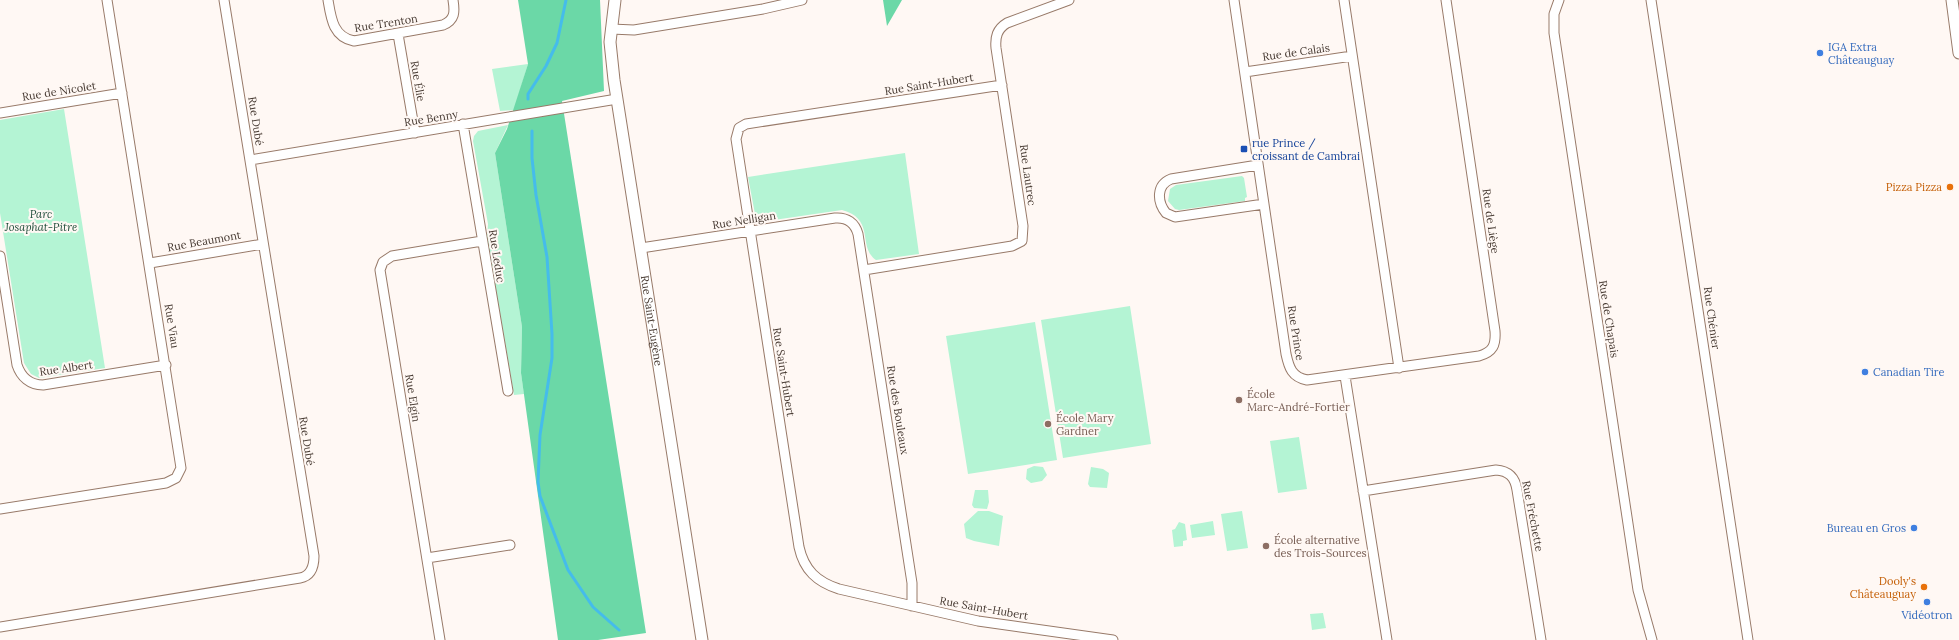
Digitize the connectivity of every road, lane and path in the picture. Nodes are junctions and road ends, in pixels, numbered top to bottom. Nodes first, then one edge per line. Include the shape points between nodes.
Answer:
1 (107, 0) edge
2 (224, 0) edge
3 (328, 0) edge
4 (453, 0) edge
5 (615, 0) edge
6 (802, 0) edge
7 (1069, 0) edge
8 (1234, 0) edge
9 (1344, 0) edge
10 (1446, 0) edge
11 (1559, 0) edge
12 (1651, 0) edge
13 (1952, 0) edge
14 (611, 29) junction
15 (398, 34) junction
16 (1959, 53) edge
17 (1352, 56) junction
18 (1245, 72) junction
19 (1002, 85) junction
20 (122, 93) junction
21 (617, 100) junction
22 (0, 113) edge
23 (464, 124) junction
24 (414, 132) junction
25 (250, 160) junction
26 (1258, 165) junction
27 (1264, 204) junction
28 (850, 221) joint
29 (750, 231) junction
30 (482, 241) junction
31 (263, 244) junction
32 (641, 248) junction
33 (0, 256) edge
34 (150, 263) junction
35 (864, 270) junction
36 (166, 365) junction
37 (1399, 368) junction
38 (1346, 376) junction
39 (508, 391) dead end
40 (1363, 491) junction
41 (0, 509) edge
42 (510, 545) dead end
43 (427, 558) junction
44 (912, 606) junction
45 (0, 627) edge
46 (440, 640) edge
47 (702, 640) edge
48 (1113, 640) edge
49 (1387, 640) edge
50 (1541, 640) edge
51 (1652, 640) edge
52 (1748, 640) edge

1 - 20 street, Rue Viau
2 - 25 street, Rue Dubé
3 - 15 street, Rue Trenton via 334,27 344,38 359,41
4 - 15 street, Rue Trenton via 454,14 447,24
5 - 14 street, Rue Saint-Eugène
6 - 14 street via 763,10 642,28
7 - 19 street, Rue Lautrec via 1007,23 999,29 996,41
8 - 18 street, Rue Prince
9 - 17 street
10 - 37 street, Rue de Liège via 1495,343 1490,352 1479,356
11 - 51 street, Rue de Chapais via 1553,20 1555,41 1638,590
12 - 52 street, Rue Chénier
13 - 16 street
14 - 21 street, Rue Saint-Eugène via 611,53
15 - 24 street, Rue Élie
17 - 18 street, Rue de Calais
17 - 37 street
18 - 26 street, Rue Prince
19 - 29 street, Rue Saint-Hubert via 742,126 737,132 736,139
19 - 35 street, Rue Lautrec via 1023,226 1022,241 1012,246
20 - 22 street, Rue de Nicolet
20 - 34 street, Rue Viau
21 - 23 street, Rue Benny
21 - 32 street, Rue Saint-Eugène
23 - 24 street, Rue Benny
23 - 30 street, Rue Leduc
24 - 25 street, Rue Benny
25 - 31 street, Rue Dubé
26 - 27 street, Rue Prince
26 - 27 street via 1171,179 1162,184 1160,200 1166,213 1174,217
27 - 38 street, Rue Prince via 1290,369 1299,378 1307,380
28 - 29 street, Rue Nelligan via 840,217
28 - 35 street, Rue des Bouleaux via 858,234
29 - 32 street, Rue Nelligan
29 - 44 street, Rue Saint-Hubert via 803,561 815,578 826,584
30 - 39 street, Rue Leduc
30 - 43 street, Rue Elgin via 392,256 383,262 380,270
31 - 34 street, Rue Beaumont
31 - 45 street, Rue Dubé via 314,556 310,572 300,578
32 - 47 street, Rue Saint-Eugène
33 - 36 street, Rue Albert via 18,365 23,376 29,381 43,385
34 - 36 street, Rue Viau
35 - 44 street, Rue des Bouleaux via 912,583
36 - 41 street, Rue Viau via 182,464 176,478 166,483
37 - 38 street, Rue de Liège
38 - 40 street
40 - 49 street
40 - 50 street, Rue Fréchette via 1496,470 1509,474 1518,490
42 - 43 street
43 - 46 street, Rue Elgin
44 - 48 street, Rue Saint-Hubert via 978,621

